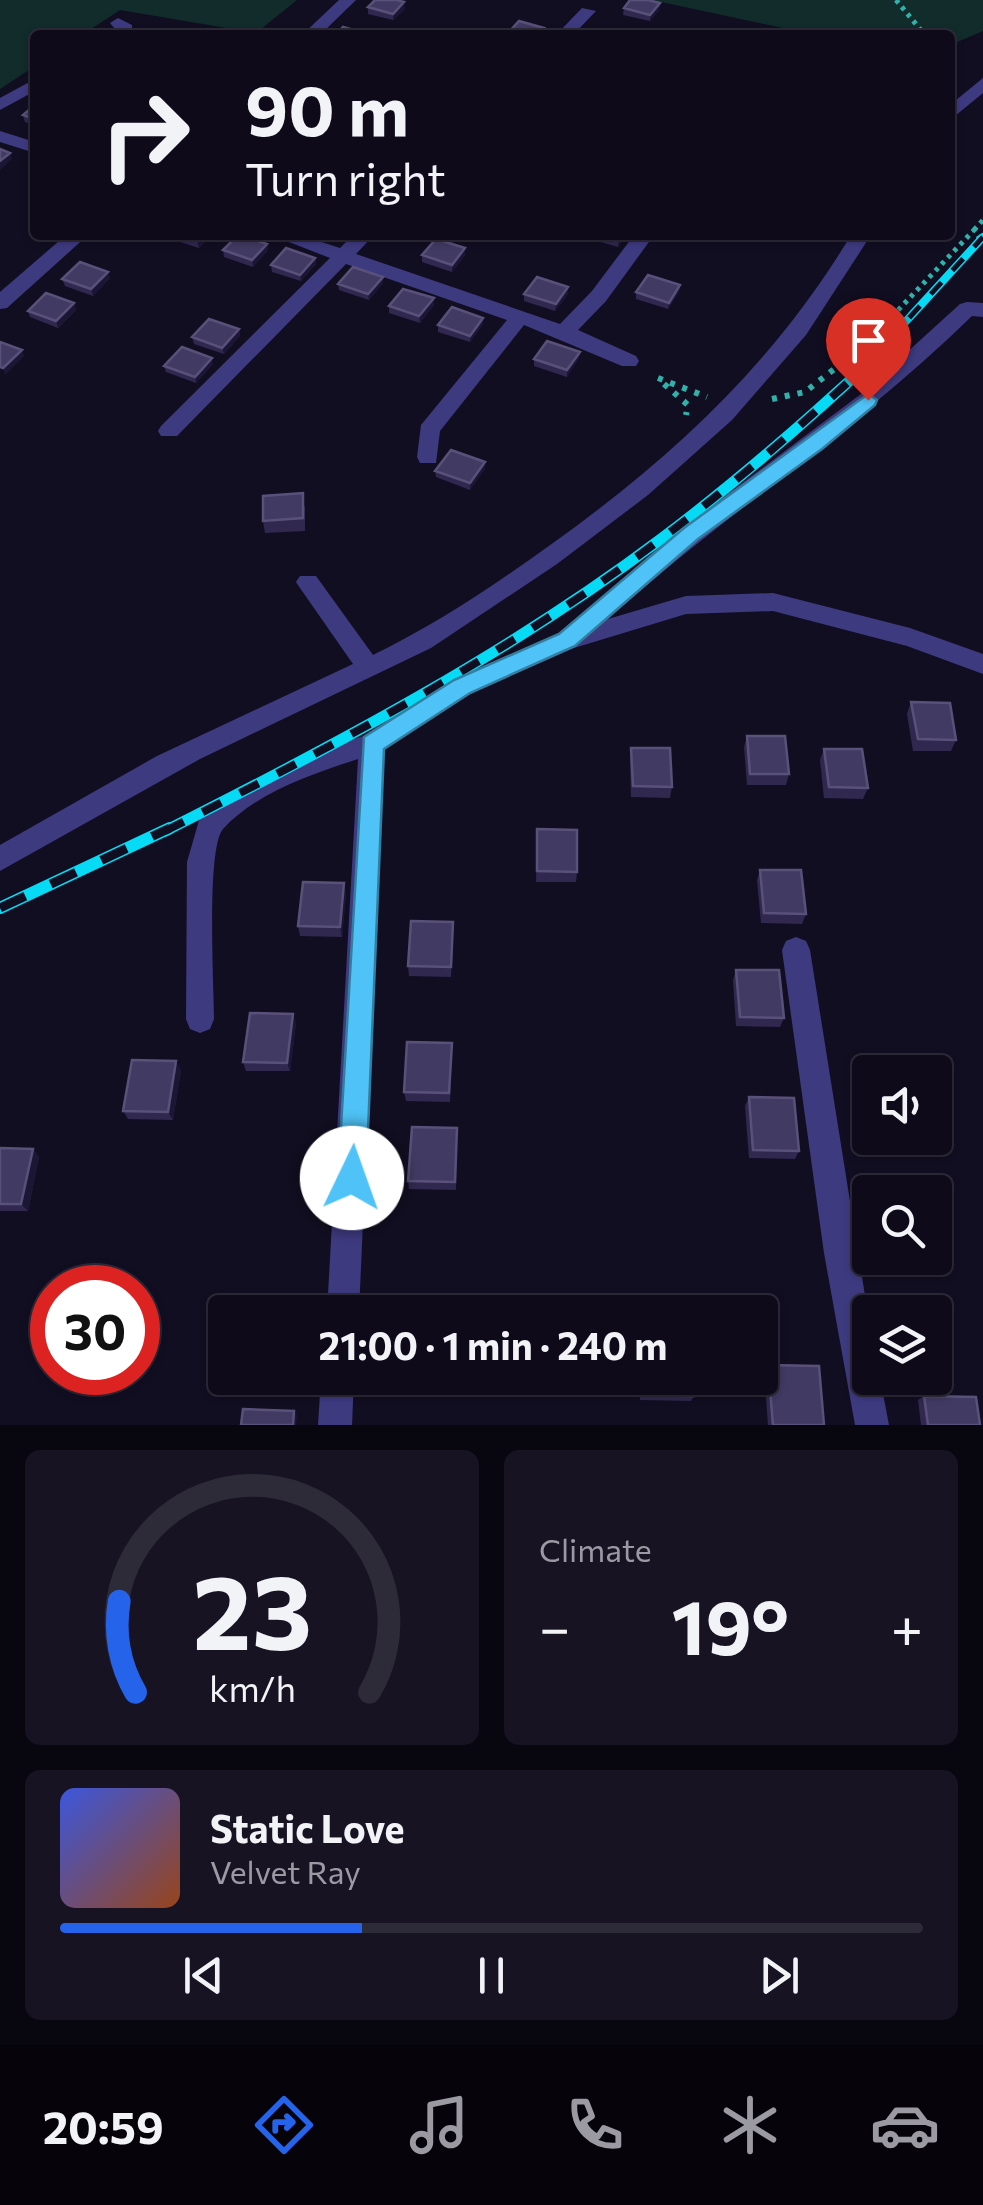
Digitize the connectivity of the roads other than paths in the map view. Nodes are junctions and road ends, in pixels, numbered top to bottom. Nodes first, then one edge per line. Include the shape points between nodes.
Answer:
1 (348, 0) edge
2 (588, 10) dead end
3 (315, 30) edge
4 (569, 30) edge
5 (983, 83) edge
6 (30, 87) edge
7 (0, 105) edge
8 (955, 110) edge
9 (0, 136) edge
10 (30, 146) edge
11 (72, 240) edge
12 (295, 240) edge
13 (359, 240) edge
14 (640, 240) edge
15 (857, 240) edge
16 (342, 257) junction
17 (0, 304) edge
18 (983, 310) edge
19 (518, 318) junction
20 (564, 332) junction
21 (630, 361) dead end
22 (169, 431) dead end
23 (428, 458) dead end
24 (308, 582) dead end
25 (567, 640) junction
26 (983, 664) edge
27 (368, 667) junction
28 (372, 744) junction
29 (0, 859) edge
30 (796, 950) dead end
31 (200, 1019) dead end
32 (344, 1295) edge
33 (337, 1395) edge
34 (335, 1425) edge
35 (872, 1425) edge

1 - 3 street
2 - 4 street
5 - 8 street
6 - 7 street
9 - 10 street
11 - 17 street
12 - 16 street
13 - 16 street
14 - 20 street
15 - 27 street via 832,288 736,407 606,518 421,641
16 - 19 street
16 - 22 street
18 - 25 street via 967,310 815,444 691,534
19 - 20 street
19 - 23 street via 429,430
20 - 21 street
24 - 27 street
25 - 26 street via 686,605 773,602 910,637
25 - 28 street via 462,686
27 - 29 street via 134,780
28 - 31 street via 264,787 210,825 200,862
28 - 32 street
30 - 35 street
33 - 34 street

